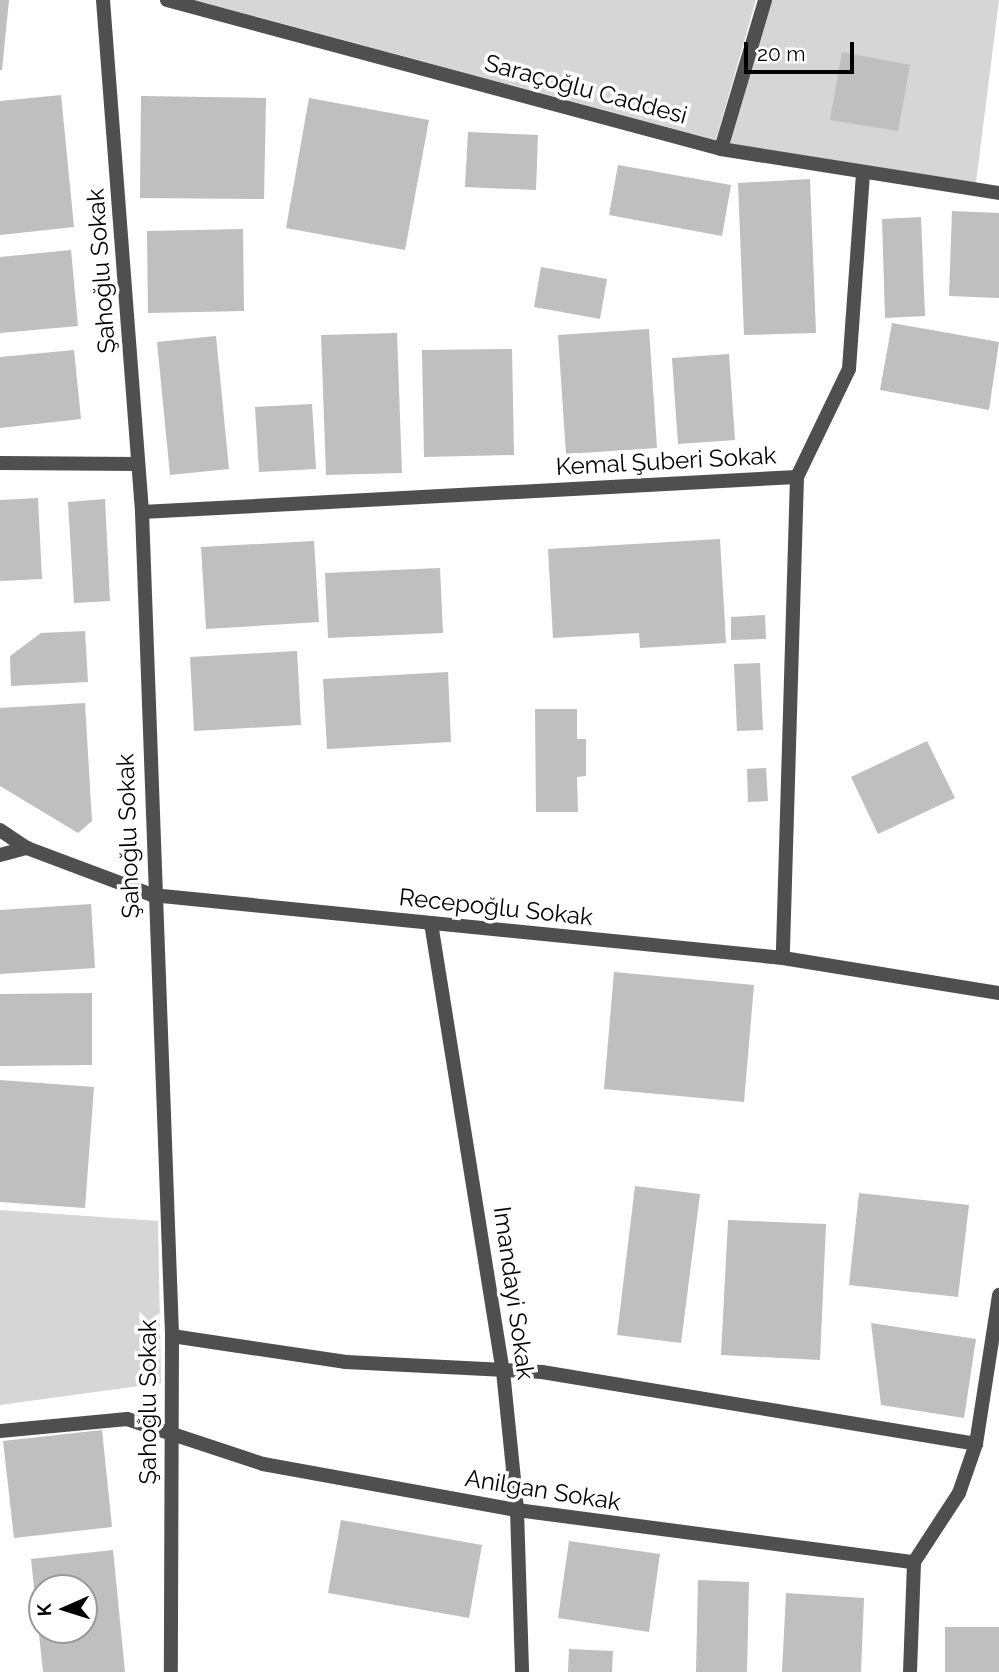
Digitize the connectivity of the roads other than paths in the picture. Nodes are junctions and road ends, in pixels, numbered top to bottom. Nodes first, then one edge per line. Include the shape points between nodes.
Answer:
1 (103, 0) edge
2 (167, 0) edge
3 (765, 0) edge
4 (721, 149) junction
5 (863, 175) junction
6 (999, 193) edge
7 (0, 463) edge
8 (138, 464) junction
9 (797, 477) junction
10 (142, 512) junction
11 (0, 830) edge
12 (27, 849) junction
13 (0, 855) edge
14 (152, 895) junction
15 (431, 923) junction
16 (783, 958) junction
17 (999, 993) edge
18 (999, 1295) edge
19 (172, 1336) junction
20 (503, 1371) junction
21 (0, 1431) edge
22 (170, 1433) junction
23 (976, 1444) junction
24 (517, 1510) junction
25 (914, 1562) junction
26 (171, 1672) edge
27 (522, 1672) edge
28 (910, 1672) edge

1 - 8 street, Şahoğlu Sokak
2 - 4 street, Saraçoğlu Caddesi
3 - 4 street
4 - 5 street, Saraçoğlu Caddesi
5 - 6 street, Saraçoğlu Caddesi
5 - 9 street via 849,369
7 - 8 street
8 - 10 street, Şahoğlu Sokak
9 - 10 street, Kemal Şuberi Sokak
9 - 16 street, Kemal Şuberi Sokak
10 - 14 street, Şahoğlu Sokak
11 - 12 street, Recepoğlu Sokak
12 - 13 street
12 - 14 street, Recepoğlu Sokak
14 - 15 street, Recepoğlu Sokak
14 - 19 street, Şahoğlu Sokak
15 - 16 street, Recepoğlu Sokak
15 - 20 street, Imandayi Sokak
16 - 17 street, Recepoğlu Sokak
18 - 23 street
19 - 20 street via 346,1362
19 - 22 street, Şahoğlu Sokak
20 - 23 street via 775,1407
20 - 24 street, Imandayi Sokak
21 - 22 street, Anilgan Sokak via 127,1419
22 - 24 street, Anilgan Sokak via 263,1464
22 - 26 street, Şahoğlu Sokak
23 - 25 street via 958,1493
24 - 25 street, Anilgan Sokak
24 - 27 street, Imandayi Sokak
25 - 28 street

